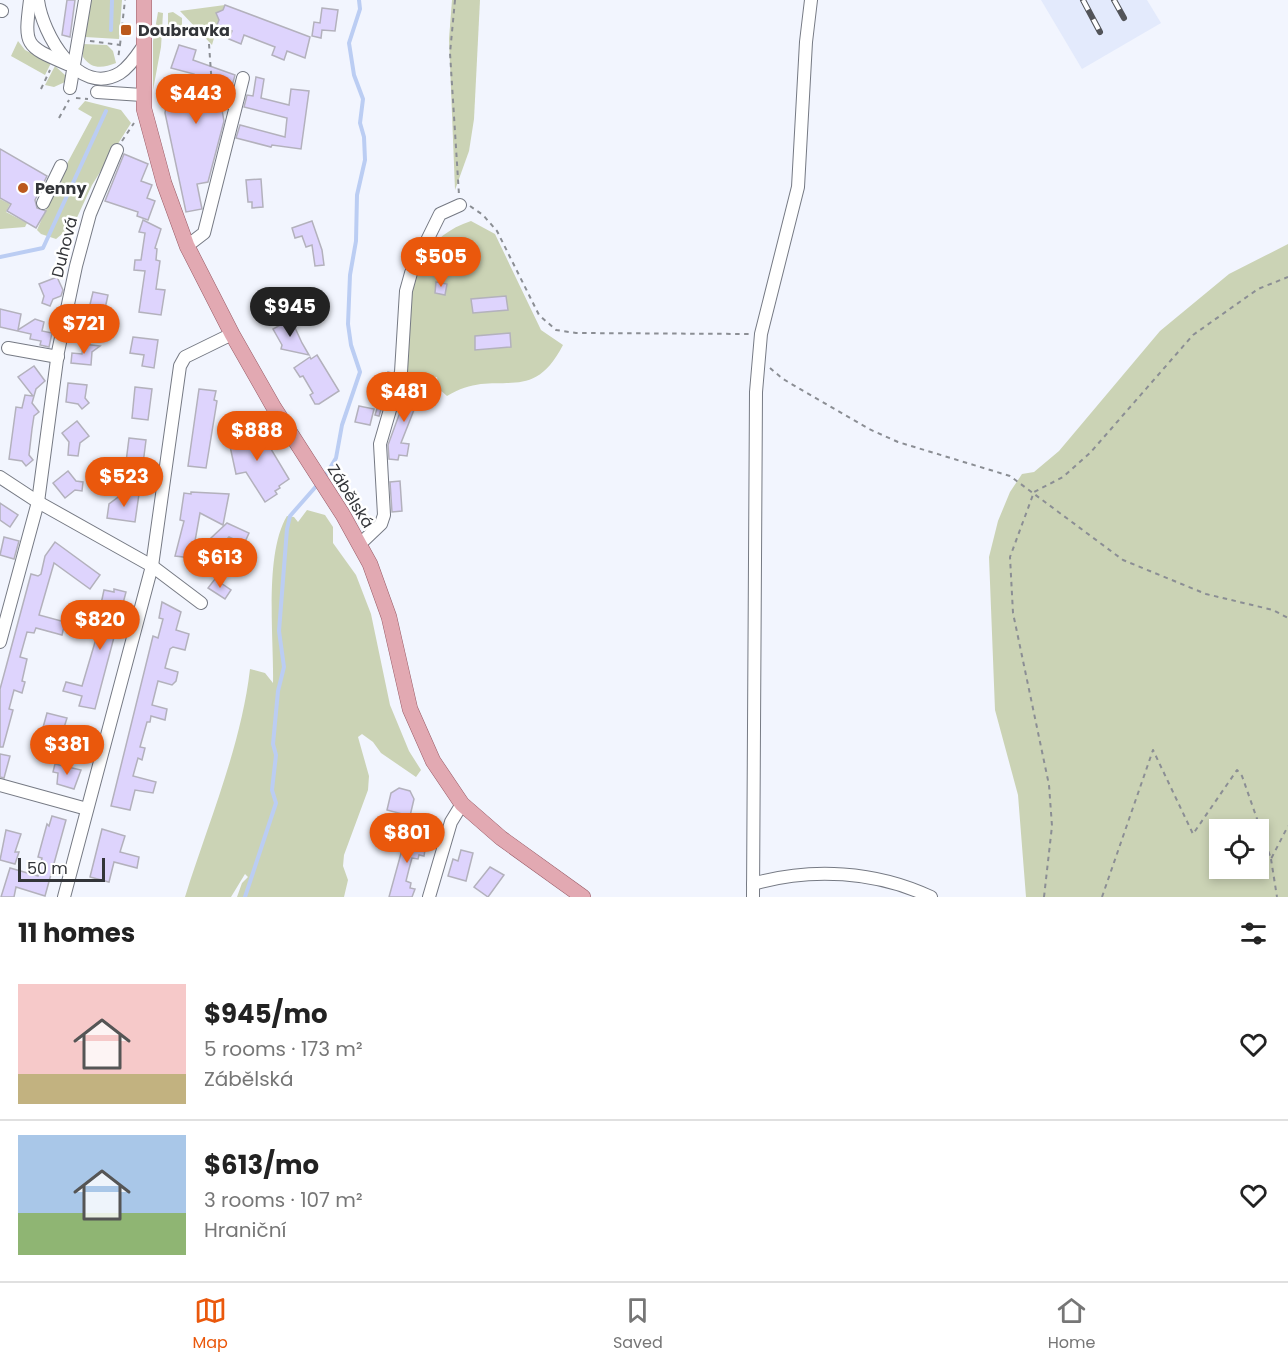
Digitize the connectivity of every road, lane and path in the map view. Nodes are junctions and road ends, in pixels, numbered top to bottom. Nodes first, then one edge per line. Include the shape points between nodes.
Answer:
1 (30, 0) edge
2 (38, 0) edge
3 (85, 0) edge
4 (125, 0) edge
5 (144, 0) edge
6 (456, 0) edge
7 (811, 0) edge
8 (209, 44) dead end
9 (120, 45) dead end
10 (142, 48) junction
11 (70, 66) junction
12 (243, 78) dead end
13 (70, 88) dead end
14 (40, 89) dead end
15 (94, 95) joint
16 (211, 99) joint
17 (143, 102) junction
18 (236, 104) junction
19 (59, 118) dead end
20 (117, 150) joint
21 (61, 166) dead end
22 (43, 203) dead end
23 (460, 205) junction
24 (187, 246) junction
25 (1288, 277) edge
26 (232, 334) junction
27 (761, 334) junction
28 (8, 348) dead end
29 (58, 357) junction
30 (759, 358) junction
31 (0, 477) edge
32 (1034, 492) junction
33 (38, 502) junction
34 (360, 544) junction
35 (152, 566) junction
36 (201, 603) dead end
37 (1288, 618) edge
38 (0, 642) edge
39 (0, 785) edge
40 (462, 804) junction
41 (87, 809) junction
42 (1288, 826) edge
43 (1271, 859) junction
44 (753, 891) edge
45 (64, 897) edge
46 (429, 897) edge
47 (584, 897) edge
48 (931, 897) edge
49 (1044, 897) edge
50 (1102, 897) edge
51 (1277, 897) edge

1 - 11 street via 28,42 35,50
2 - 11 street via 39,12
3 - 11 street via 75,50 77,63
4 - 9 path
5 - 10 main road, Zábělská
6 - 23 path via 450,53
7 - 27 street via 798,187
8 - 16 path
10 - 11 street via 131,63 113,76 100,78
10 - 17 main road, Zábělská
11 - 13 street
11 - 14 path
12 - 18 street
15 - 17 street
15 - 19 path via 69,99
16 - 18 street
17 - 20 path
17 - 24 main road, Zábělská via 164,183
18 - 24 street via 204,233
20 - 29 street, Duhová via 90,214
21 - 22 street
23 - 27 path via 473,207 498,231 539,315 556,330
23 - 34 street via 440,214 411,273 403,311 401,372 380,444 384,515 376,530
24 - 26 main road, Zábělská
25 - 32 path via 1258,289 1193,334 1090,453 1064,477
26 - 34 main road, Zábělská
26 - 35 street via 185,357 180,366
27 - 30 street
28 - 29 street
29 - 33 street, Duhová
30 - 32 path via 783,379 869,429 898,442 1010,476
30 - 44 street via 755,440
31 - 33 street
32 - 37 path via 1123,560 1206,594 1273,610
32 - 49 path via 1010,557 1013,613 1048,785 1052,826
33 - 35 street
33 - 38 street, Duhová
34 - 40 main road, Zábělská via 376,576 389,617 415,720 433,761
35 - 36 street
35 - 41 street
39 - 41 street
40 - 46 street via 451,822
40 - 47 main road, Zábělská via 501,838
41 - 45 street
42 - 43 path
43 - 50 path via 1237,770 1193,834 1153,750
43 - 51 path
44 - 48 street via 783,875 846,875 906,885

